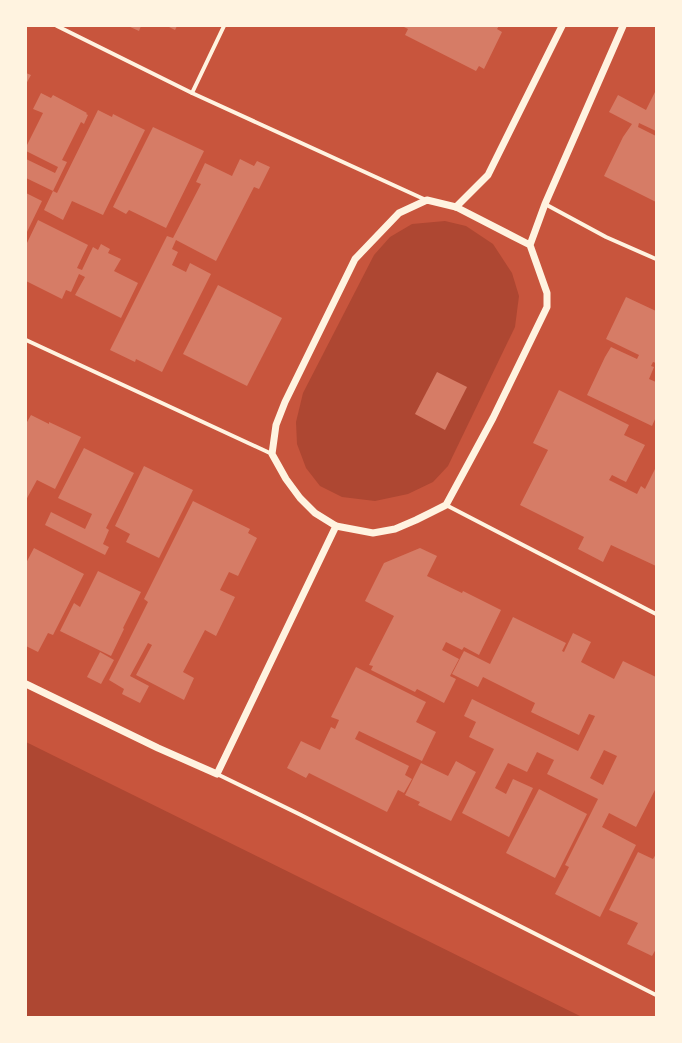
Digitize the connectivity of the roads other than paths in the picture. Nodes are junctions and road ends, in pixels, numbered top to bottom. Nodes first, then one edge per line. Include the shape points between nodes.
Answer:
1 (57, 26) edge
2 (224, 26) edge
3 (562, 26) edge
4 (623, 26) edge
5 (192, 93) junction
6 (427, 200) junction
7 (545, 204) junction
8 (456, 208) junction
9 (530, 245) junction
10 (656, 258) edge
11 (26, 340) edge
12 (272, 454) junction
13 (446, 505) junction
14 (336, 526) junction
15 (656, 614) edge
16 (26, 684) edge
17 (217, 774) junction
18 (656, 994) edge

1 - 5 street
2 - 5 street
3 - 8 street via 488,175
4 - 7 street
5 - 6 street
6 - 8 street
6 - 12 street via 400,213 355,259 285,402 276,425
7 - 9 street
7 - 10 street via 606,236
8 - 9 street
9 - 13 street via 547,293 547,307 493,418
11 - 12 street
12 - 14 street via 300,498 315,513
13 - 14 street via 395,529 373,533
13 - 15 street
14 - 17 street
16 - 17 street
17 - 18 street

